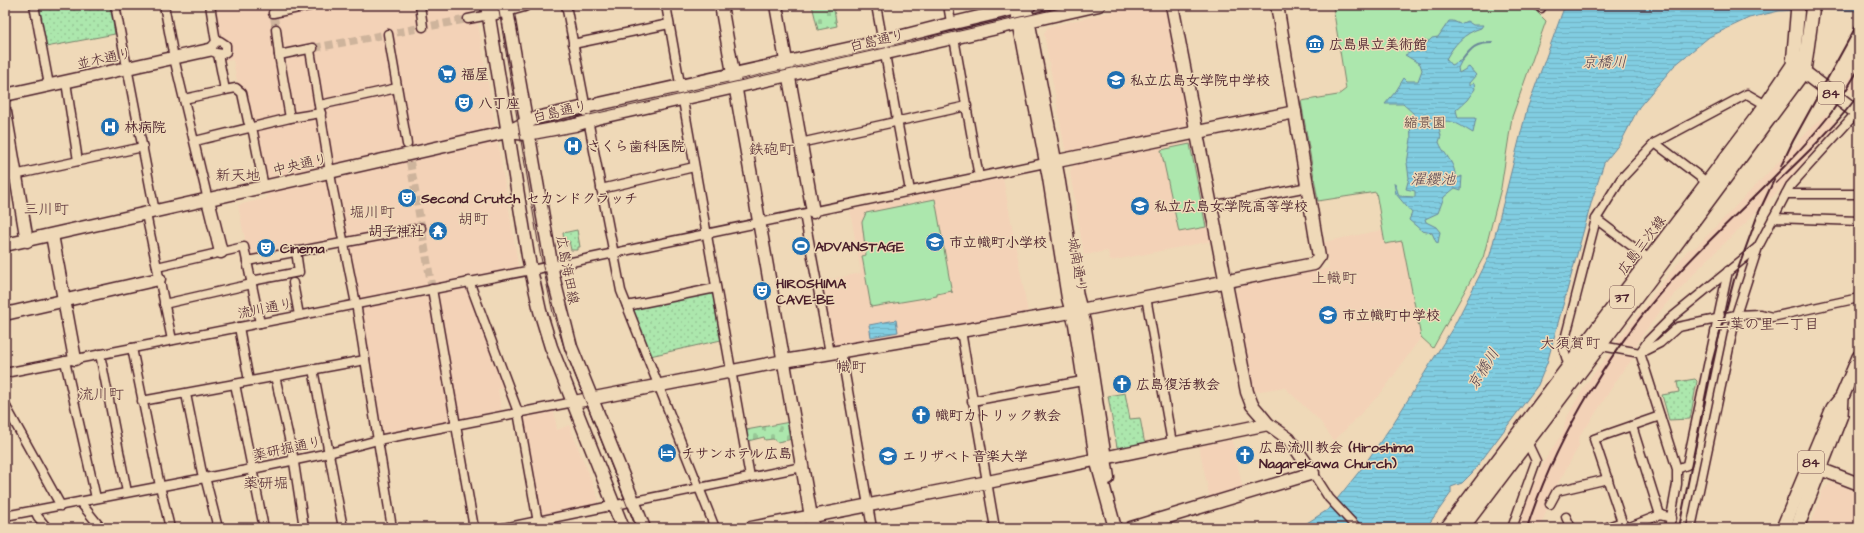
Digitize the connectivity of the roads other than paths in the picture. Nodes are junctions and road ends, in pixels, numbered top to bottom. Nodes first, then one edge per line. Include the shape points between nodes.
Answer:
1 (34, 5) edge
2 (115, 5) edge
3 (164, 5) edge
4 (210, 5) edge
5 (314, 5) edge
6 (420, 5) edge
7 (524, 5) edge
8 (566, 5) edge
9 (666, 5) edge
10 (721, 5) edge
11 (776, 5) edge
12 (876, 5) edge
13 (948, 5) edge
14 (1099, 5) edge
15 (1172, 5) edge
16 (1277, 5) edge
17 (1023, 6) edge
18 (507, 7) edge
19 (1812, 9) edge
20 (488, 10) edge
21 (1798, 10) edge
22 (273, 13) dead end
23 (468, 19) tunnel mouth
24 (951, 22) junction
25 (1025, 23) junction
26 (669, 24) junction
27 (423, 27) dead end
28 (276, 29) tunnel mouth
29 (388, 34) dead end
30 (954, 38) junction
31 (883, 41) junction
32 (573, 44) junction
33 (214, 48) junction
34 (886, 53) junction
35 (279, 55) junction
36 (174, 58) junction
37 (786, 62) junction
38 (128, 68) junction
39 (1799, 68) junction
40 (733, 74) junction
41 (788, 75) junction
42 (66, 82) junction
43 (49, 85) junction
44 (680, 86) junction
45 (735, 87) junction
46 (397, 88) junction
47 (225, 90) junction
48 (5, 95) edge
49 (184, 99) junction
50 (682, 99) junction
51 (1766, 105) junction
52 (967, 106) junction
53 (586, 108) junction
54 (320, 109) junction
55 (5, 112) edge
56 (1295, 112) junction
57 (1858, 113) edge
58 (290, 118) junction
59 (526, 121) junction
60 (588, 121) junction
61 (898, 121) junction
62 (251, 128) junction
63 (507, 132) junction
64 (1196, 132) junction
65 (528, 134) junction
66 (195, 141) junction
67 (800, 143) junction
68 (1655, 143) junction
69 (407, 144) tunnel mouth
70 (143, 147) junction
71 (78, 161) junction
72 (1050, 162) junction
73 (694, 167) junction
74 (330, 172) junction
75 (10, 176) edge
76 (979, 177) junction
77 (1708, 183) junction
78 (264, 187) junction
79 (1308, 187) junction
80 (601, 189) junction
81 (910, 191) junction
82 (1786, 194) junction
83 (1859, 194) edge
84 (208, 200) junction
85 (1211, 206) junction
86 (151, 213) junction
87 (808, 213) junction
88 (1773, 218) junction
89 (1596, 219) junction
90 (1859, 221) edge
91 (760, 223) junction
92 (421, 228) dead end
93 (706, 234) junction
94 (52, 235) junction
95 (27, 241) junction
96 (344, 243) junction
97 (5, 245) edge
98 (1758, 247) junction
99 (296, 251) junction
100 (221, 252) junction
101 (613, 253) junction
102 (247, 261) junction
103 (1655, 263) junction
104 (551, 266) junction
105 (157, 267) junction
106 (531, 270) junction
107 (1728, 271) junction
108 (159, 279) junction
109 (470, 281) junction
110 (251, 282) junction
111 (1226, 282) junction
112 (293, 283) dead end
113 (716, 288) junction
114 (432, 289) junction
115 (1146, 297) junction
116 (1859, 298) edge
117 (64, 300) junction
118 (164, 304) junction
119 (356, 304) junction
120 (627, 306) junction
121 (1076, 310) junction
122 (5, 314) edge
123 (299, 315) junction
124 (1736, 315) junction
125 (1717, 320) junction
126 (260, 323) junction
127 (239, 327) junction
128 (961, 331) junction
129 (172, 340) junction
130 (1593, 344) junction
131 (132, 348) junction
132 (835, 352) junction
133 (1640, 353) junction
134 (100, 354) junction
135 (1859, 357) edge
136 (70, 360) junction
137 (365, 360) junction
138 (784, 361) junction
139 (1569, 367) junction
140 (313, 369) junction
141 (731, 371) junction
142 (5, 373) edge
143 (275, 376) junction
144 (1088, 380) junction
145 (249, 381) junction
146 (235, 384) junction
147 (659, 386) junction
148 (186, 394) junction
149 (592, 398) junction
150 (142, 401) junction
151 (972, 401) junction
152 (574, 402) junction
153 (5, 405) edge
154 (518, 412) junction
155 (1660, 416) junction
156 (457, 424) junction
157 (1268, 424) junction
158 (1632, 426) junction
159 (378, 440) junction
160 (1527, 442) junction
161 (1172, 443) junction
162 (329, 453) junction
163 (1101, 458) junction
164 (294, 460) junction
165 (802, 467) junction
166 (1815, 467) junction
167 (252, 468) junction
168 (1677, 469) junction
169 (1313, 473) junction
170 (750, 477) junction
171 (204, 478) junction
172 (1608, 479) junction
173 (988, 482) junction
174 (1859, 484) edge
175 (160, 486) junction
176 (700, 488) junction
177 (128, 492) junction
178 (96, 498) junction
179 (634, 501) junction
180 (80, 502) junction
181 (1550, 504) dead end
182 (614, 505) junction
183 (868, 505) junction
184 (61, 506) junction
185 (35, 511) junction
186 (1660, 515) junction
187 (5, 516) edge
188 (1566, 517) dead end
189 (1672, 518) junction
190 (812, 522) edge
191 (538, 524) edge
192 (1624, 526) edge
193 (47, 528) edge
194 (101, 528) edge
195 (170, 528) edge
196 (218, 528) edge
197 (264, 528) edge
198 (304, 528) edge
199 (343, 528) edge
200 (392, 528) edge
201 (474, 528) edge
202 (503, 528) edge
203 (623, 528) edge
204 (644, 528) edge
205 (715, 528) edge
206 (751, 528) edge
207 (872, 528) edge
208 (995, 528) edge
209 (1115, 528) edge
210 (1131, 528) edge
211 (1357, 528) edge
212 (1447, 528) edge
213 (1462, 528) edge
214 (1512, 528) edge
215 (1571, 528) edge
216 (1605, 528) edge
217 (1669, 528) edge
218 (1691, 528) edge
219 (1783, 528) edge
220 (1797, 528) edge

1 - 43 street
2 - 38 street
3 - 36 street
4 - 33 street
5 - 22 street
6 - 27 street
7 - 18 street
8 - 32 street
9 - 26 street
10 - 40 street
11 - 37 street
12 - 31 street
13 - 24 street
14 - 25 street, 白島通り
15 - 64 street
16 - 56 street
17 - 24 street, 白島通り
17 - 25 street, 城南通り
18 - 20 street
18 - 59 street, 広島海田線
19 - 39 main road, 広島三次線 / 37
20 - 23 street
20 - 63 street
21 - 39 main road, 広島三次線 / 37
24 - 31 street, 白島通り
25 - 30 street, 白島通り
25 - 72 street, 城南通り
26 - 32 street
26 - 44 street
28 - 35 street
29 - 46 street
30 - 34 street, 白島通り
30 - 52 street
31 - 34 street
31 - 37 street, 白島通り
32 - 53 street
33 - 36 street, 並木通り
33 - 47 street
34 - 41 street, 白島通り
34 - 61 street
35 - 54 street via 312,49
35 - 58 street
36 - 38 street, 並木通り
36 - 49 street
37 - 40 street, 白島通り
37 - 41 street
38 - 42 street, 並木通り
38 - 70 street
39 - 51 main road, 広島三次線 / 37
39 - 57 main road, 84
39 - 103 main road, 広島三次線 / 37
40 - 44 street, 白島通り
40 - 45 street
41 - 45 street, 白島通り
41 - 67 street
42 - 43 street, 並木通り
42 - 71 street
43 - 48 street, 並木通り
44 - 50 street
44 - 53 street, 白島通り
45 - 50 street, 白島通り
45 - 91 street
46 - 54 street
46 - 69 street
47 - 49 street
47 - 62 street via 236,88 242,93
49 - 66 street
50 - 60 street, 白島通り
50 - 73 street
51 - 68 street via 1747,94
51 - 77 main road, 広島三次線 / 37
52 - 61 street
52 - 76 street
53 - 59 street, 白島通り
53 - 60 street
54 - 58 street
54 - 74 street
55 - 75 street
56 - 64 street
56 - 79 street
57 - 82 street via 1790,186
58 - 62 street
59 - 63 street, 白島通り
59 - 65 street, 広島海田線
60 - 65 street, 白島通り
60 - 80 street
61 - 67 street
61 - 81 street
62 - 66 street
62 - 78 street
63 - 65 street, 白島通り
63 - 74 street, 中央通り
63 - 106 street
64 - 72 street
64 - 85 street
65 - 104 street, 広島海田線
66 - 84 street
67 - 87 street
68 - 77 street
68 - 89 street via 1621,180
70 - 71 street
70 - 86 street
71 - 75 street
72 - 76 street, 流川通り
72 - 121 street, 城南通り
73 - 80 street
73 - 93 street
74 - 78 street, 中央通り
74 - 96 street
75 - 95 street
76 - 81 street, 流川通り
77 - 103 main road, 広島三次線 / 37
78 - 84 street, 中央通り
79 - 85 street
79 - 111 street via 1319,257 1314,264
80 - 101 street
81 - 87 street, 流川通り
82 - 83 street
82 - 88 street
84 - 86 street, 中央通り
84 - 100 street
85 - 111 street
86 - 94 street, 中央通り
86 - 105 street
87 - 91 street, 流川通り
87 - 132 street
88 - 90 street
88 - 98 street
89 - 103 street
89 - 139 street via 1563,347
91 - 93 street, 流川通り
91 - 138 street
92 - 96 street
93 - 101 street, 流川通り
93 - 113 street
94 - 95 street, 中央通り
94 - 117 street
95 - 97 street, 中央通り
96 - 99 street
96 - 119 street
98 - 107 street
98 - 124 street
99 - 102 street
99 - 110 street via 299,272
100 - 102 street via 244,247
100 - 105 street
101 - 104 street, 流川通り
101 - 120 street
102 - 110 street
103 - 130 main road, 広島三次線 / 37
104 - 106 street, 流川通り
104 - 149 street, 広島海田線 via 571,347
105 - 108 street
106 - 109 street, 流川通り
106 - 152 street via 545,329
107 - 125 street
107 - 133 street via 1671,318
108 - 117 street
108 - 118 street
109 - 114 street, 流川通り
109 - 154 street
110 - 118 street
110 - 126 street
111 - 115 street
111 - 157 street via 1247,392 1252,405
112 - 123 street
113 - 120 street
113 - 141 street
114 - 119 street, 流川通り
114 - 156 street
115 - 121 street
115 - 161 street
116 - 124 street via 1772,317 1760,314
117 - 122 street
117 - 136 street
118 - 129 street
119 - 123 street, 流川通り
119 - 137 street
120 - 147 street
121 - 128 street
121 - 144 street, 城南通り
123 - 126 street, 流川通り
124 - 125 street
124 - 218 street
125 - 133 street via 1678,327 1660,343
125 - 168 street via 1687,465
126 - 127 street, 流川通り
127 - 129 street, 流川通り
127 - 145 street
128 - 132 street
128 - 151 street
129 - 131 street, 流川通り
130 - 133 street
130 - 139 main road, 広島三次線 / 37
130 - 160 main road, 広島三次線 / 37
131 - 134 street, 流川通り
131 - 150 street
132 - 138 street
132 - 183 street
133 - 155 street
134 - 136 street, 流川通り
134 - 177 street
135 - 166 main road, 84 via 1842,397 1833,408
136 - 142 street, 流川通り
136 - 178 street
137 - 140 street
137 - 159 street
138 - 141 street
138 - 165 street
139 - 212 main road, 広島三次線 / 37
140 - 143 street
140 - 162 street
141 - 147 street
141 - 170 street
143 - 145 street
143 - 164 street
144 - 151 street
144 - 163 street, 城南通り
145 - 146 street
146 - 148 street
146 - 167 street
147 - 149 street
147 - 176 street
148 - 150 street
148 - 171 street
149 - 152 street
149 - 179 street, 広島海田線
150 - 175 street
151 - 173 street
152 - 154 street, 薬研掘通り
152 - 182 street
153 - 184 street
154 - 156 street, 薬研掘通り
154 - 191 street
155 - 158 street
155 - 168 street
156 - 159 street, 薬研掘通り
156 - 201 street
157 - 161 street
157 - 169 street via 1289,439
158 - 172 street via 1594,440
158 - 186 street
159 - 162 street, 薬研掘通り
159 - 200 street
160 - 213 main road, 広島三次線 / 37
160 - 214 street via 1536,461
161 - 163 street
162 - 164 street, 薬研掘通り
162 - 199 street
163 - 173 street
163 - 209 street, 城南通り
164 - 167 street, 薬研掘通り
164 - 198 street
165 - 170 street
165 - 190 street
166 - 174 street
166 - 219 main road, 84
166 - 220 main road, 84
167 - 171 street, 薬研掘通り
167 - 197 street
168 - 189 street via 1678,484
169 - 210 street
169 - 211 street via 1332,502
170 - 176 street
171 - 175 street, 薬研掘通り
171 - 196 street
172 - 181 street via 1557,491
172 - 192 street
173 - 183 street
173 - 208 street
175 - 177 street, 薬研掘通り
175 - 195 street
176 - 179 street
176 - 205 street
177 - 178 street, 薬研掘通り
178 - 180 street, 薬研掘通り
179 - 182 street
179 - 204 street, 広島海田線
180 - 184 street, 薬研掘通り
180 - 194 street
182 - 191 street
182 - 203 street
183 - 190 street
183 - 207 street
184 - 185 street, 薬研掘通り
185 - 187 street, 薬研掘通り
185 - 193 street
186 - 189 street
186 - 192 street
188 - 215 street
189 - 217 street
190 - 206 street
191 - 202 street
192 - 216 street

